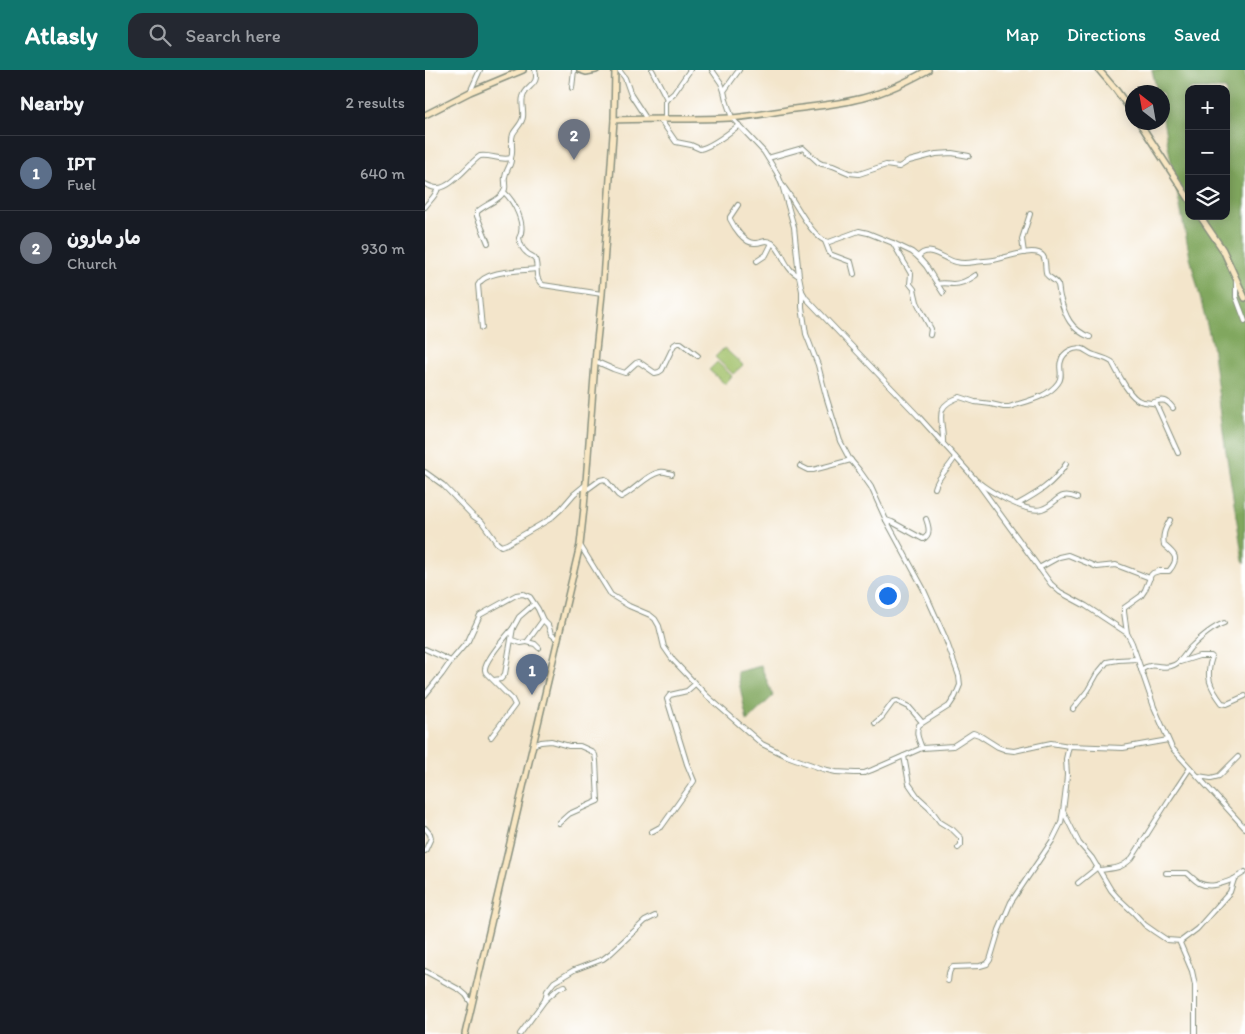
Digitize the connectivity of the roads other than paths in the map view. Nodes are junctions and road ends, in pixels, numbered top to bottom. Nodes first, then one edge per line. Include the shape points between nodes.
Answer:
1 (479, 70) edge
2 (523, 70) edge
3 (535, 70) edge
4 (574, 70) edge
5 (581, 70) edge
6 (597, 70) edge
7 (617, 70) edge
8 (652, 70) edge
9 (690, 70) edge
10 (712, 70) edge
11 (739, 70) edge
12 (929, 70) edge
13 (1099, 70) edge
14 (572, 88) dead end
15 (725, 91) junction
16 (470, 92) junction
17 (667, 99) junction
18 (1125, 102) edge
19 (425, 115) edge
20 (646, 118) junction
21 (732, 118) junction
22 (662, 119) junction
23 (614, 120) junction
24 (739, 125) junction
25 (1144, 130) edge
26 (969, 156) dead end
27 (511, 158) junction
28 (768, 158) junction
29 (425, 184) edge
30 (782, 185) junction
31 (438, 188) junction
32 (504, 192) junction
33 (1185, 193) edge
34 (738, 205) dead end
35 (425, 207) edge
36 (1030, 214) dead end
37 (1203, 220) edge
38 (825, 241) junction
39 (488, 243) dead end
40 (771, 243) junction
41 (893, 243) junction
42 (1024, 253) junction
43 (918, 257) junction
44 (757, 261) dead end
45 (536, 270) junction
46 (854, 274) dead end
47 (799, 276) junction
48 (976, 276) dead end
49 (1236, 279) junction
50 (937, 284) junction
51 (802, 291) junction
52 (943, 293) dead end
53 (602, 294) junction
54 (1245, 298) edge
55 (1245, 321) edge
56 (482, 328) dead end
57 (929, 334) dead end
58 (1090, 337) dead end
59 (698, 356) dead end
60 (595, 361) junction
61 (1154, 402) junction
62 (1173, 408) dead end
63 (943, 443) junction
64 (1178, 453) dead end
65 (955, 457) junction
66 (851, 460) junction
67 (1065, 464) dead end
68 (801, 466) dead end
69 (425, 472) edge
70 (672, 474) dead end
71 (973, 478) junction
72 (585, 488) junction
73 (935, 488) dead end
74 (1077, 498) dead end
75 (1018, 504) junction
76 (926, 519) dead end
77 (886, 520) junction
78 (1170, 520) dead end
79 (580, 545) junction
80 (1039, 568) junction
81 (1149, 578) junction
82 (535, 604) junction
83 (543, 620) junction
84 (1225, 623) dead end
85 (513, 628) junction
86 (1127, 633) junction
87 (512, 640) junction
88 (558, 640) junction
89 (527, 642) junction
90 (539, 648) dead end
91 (425, 650) edge
92 (1137, 659) junction
93 (451, 661) junction
94 (1180, 662) junction
95 (1141, 670) junction
96 (494, 680) junction
97 (695, 684) junction
98 (426, 685) dead end
99 (430, 688) junction
100 (425, 695) edge
101 (1245, 696) edge
102 (1073, 709) dead end
103 (922, 722) junction
104 (875, 723) dead end
105 (491, 737) dead end
106 (1168, 740) junction
107 (533, 745) junction
108 (1069, 746) junction
109 (922, 748) junction
110 (904, 756) junction
111 (1238, 758) dead end
112 (1190, 768) junction
113 (1197, 776) junction
114 (1063, 811) junction
115 (559, 823) dead end
116 (425, 828) edge
117 (1245, 828) edge
118 (651, 832) dead end
119 (958, 848) dead end
120 (425, 851) edge
121 (1099, 869) junction
122 (1245, 872) edge
123 (1166, 873) dead end
124 (1234, 879) junction
125 (1078, 883) dead end
126 (655, 916) dead end
127 (1181, 941) junction
128 (425, 971) edge
129 (948, 981) dead end
130 (565, 986) dead end
131 (545, 1000) junction
132 (472, 1004) junction
133 (465, 1034) edge
134 (520, 1034) edge
135 (1195, 1034) edge

1 - 16 street
2 - 16 main road
3 - 27 street via 535,82 522,98 523,116 513,136
4 - 14 street
5 - 6 main road
7 - 20 street via 625,78 631,95
7 - 23 main road
8 - 17 street
9 - 17 street
10 - 15 street
11 - 15 street
12 - 21 main road via 856,100
13 - 18 main road
15 - 21 street
16 - 19 main road
17 - 22 street
20 - 22 main road
20 - 23 main road
21 - 22 main road
21 - 24 street
22 - 24 street via 676,142 700,149
23 - 53 main road
24 - 28 street
25 - 33 main road
26 - 28 street via 936,154 899,167 886,165 855,174 818,162 803,148
27 - 31 street via 479,156
27 - 32 street
28 - 30 street
29 - 31 street
30 - 38 street via 812,230
30 - 47 street via 794,227
31 - 35 street via 435,197
32 - 39 street via 477,212
32 - 45 street via 520,220 520,243 535,258
34 - 40 street via 730,219 738,232 748,242 766,240
36 - 42 street via 1023,239
37 - 49 main road via 1223,250
38 - 41 street via 859,231
38 - 46 street via 830,254 851,262
40 - 44 street via 766,255
40 - 47 street via 788,267
41 - 43 street
41 - 57 street via 911,274 910,284 931,329
42 - 43 street via 964,263 930,252
42 - 58 street via 1043,257 1046,272 1057,285 1070,324
43 - 50 street
45 - 53 street via 543,285
45 - 56 street via 505,272 481,280 478,285
47 - 51 street
48 - 50 street via 964,282
49 - 54 main road
49 - 55 street via 1236,297
50 - 52 street
51 - 63 street via 818,312
51 - 66 street via 806,334 840,440
53 - 60 main road
59 - 60 street via 677,343 662,370 655,373 639,362 625,373
60 - 72 main road
61 - 62 street via 1167,401
61 - 63 street via 1141,402 1134,397 1111,362 1075,349 1062,358 1061,379 1046,395 1004,408 960,397 949,401 941,411
61 - 64 street
63 - 65 street
65 - 71 street
65 - 73 street
66 - 68 street via 813,470
66 - 77 street via 871,487
67 - 75 street via 1040,492
69 - 72 street via 443,484 482,522 501,546 550,519 574,494
70 - 72 street via 659,472 621,497 605,479
71 - 75 street
71 - 80 street
72 - 79 main road
74 - 75 street via 1070,495 1059,497 1036,510
76 - 77 street via 929,534 923,539
77 - 103 street via 938,619 960,685 949,706
78 - 81 street via 1163,538 1164,545 1175,554 1173,564 1169,571 1156,571
79 - 88 main road
79 - 97 street via 611,596 655,619 665,650
80 - 81 street via 1068,555 1097,567 1116,565
80 - 86 street via 1060,592
81 - 86 street via 1141,596 1124,608
82 - 83 street
82 - 85 street via 519,617
82 - 93 street via 528,595 521,594 483,612 470,638
83 - 88 street
83 - 89 street
84 - 94 street via 1212,629
85 - 87 street
85 - 96 street via 486,665 485,671
86 - 92 street
87 - 89 street
87 - 96 street via 505,674
88 - 107 main road
89 - 90 street
91 - 93 street
92 - 95 street
92 - 102 street via 1107,662
93 - 99 street
94 - 95 street via 1170,666 1145,666
94 - 101 street via 1211,656 1209,680 1222,703
95 - 106 street
96 - 105 street via 515,705
97 - 110 street via 762,744 807,764 836,772 864,773
97 - 118 street via 687,691 669,695 667,699 694,781 662,826
98 - 99 street
99 - 100 street
103 - 104 street via 897,701
103 - 109 street via 917,730
106 - 108 street via 1123,748
106 - 112 street
107 - 115 street via 549,741 580,746 596,757 598,801 569,814
107 - 132 main road
108 - 109 street via 1051,743 1006,750 973,733 953,746
108 - 114 street
109 - 110 street
110 - 119 street via 909,784 940,822 961,838
111 - 113 street via 1219,776
112 - 113 street
112 - 121 street via 1132,858 1121,867
113 - 117 street
114 - 121 street via 1079,843
114 - 129 street via 1052,841 1011,902 990,960 984,966 950,968
116 - 120 street via 431,838
121 - 125 street
121 - 127 street via 1117,898 1145,925 1167,940
122 - 124 street
123 - 124 street via 1187,873 1205,886
124 - 127 street via 1230,892 1197,929
126 - 131 street via 645,921 611,954 568,972 554,982
127 - 135 street via 1195,985
128 - 132 street via 459,990
130 - 131 street
131 - 134 street
132 - 133 main road

